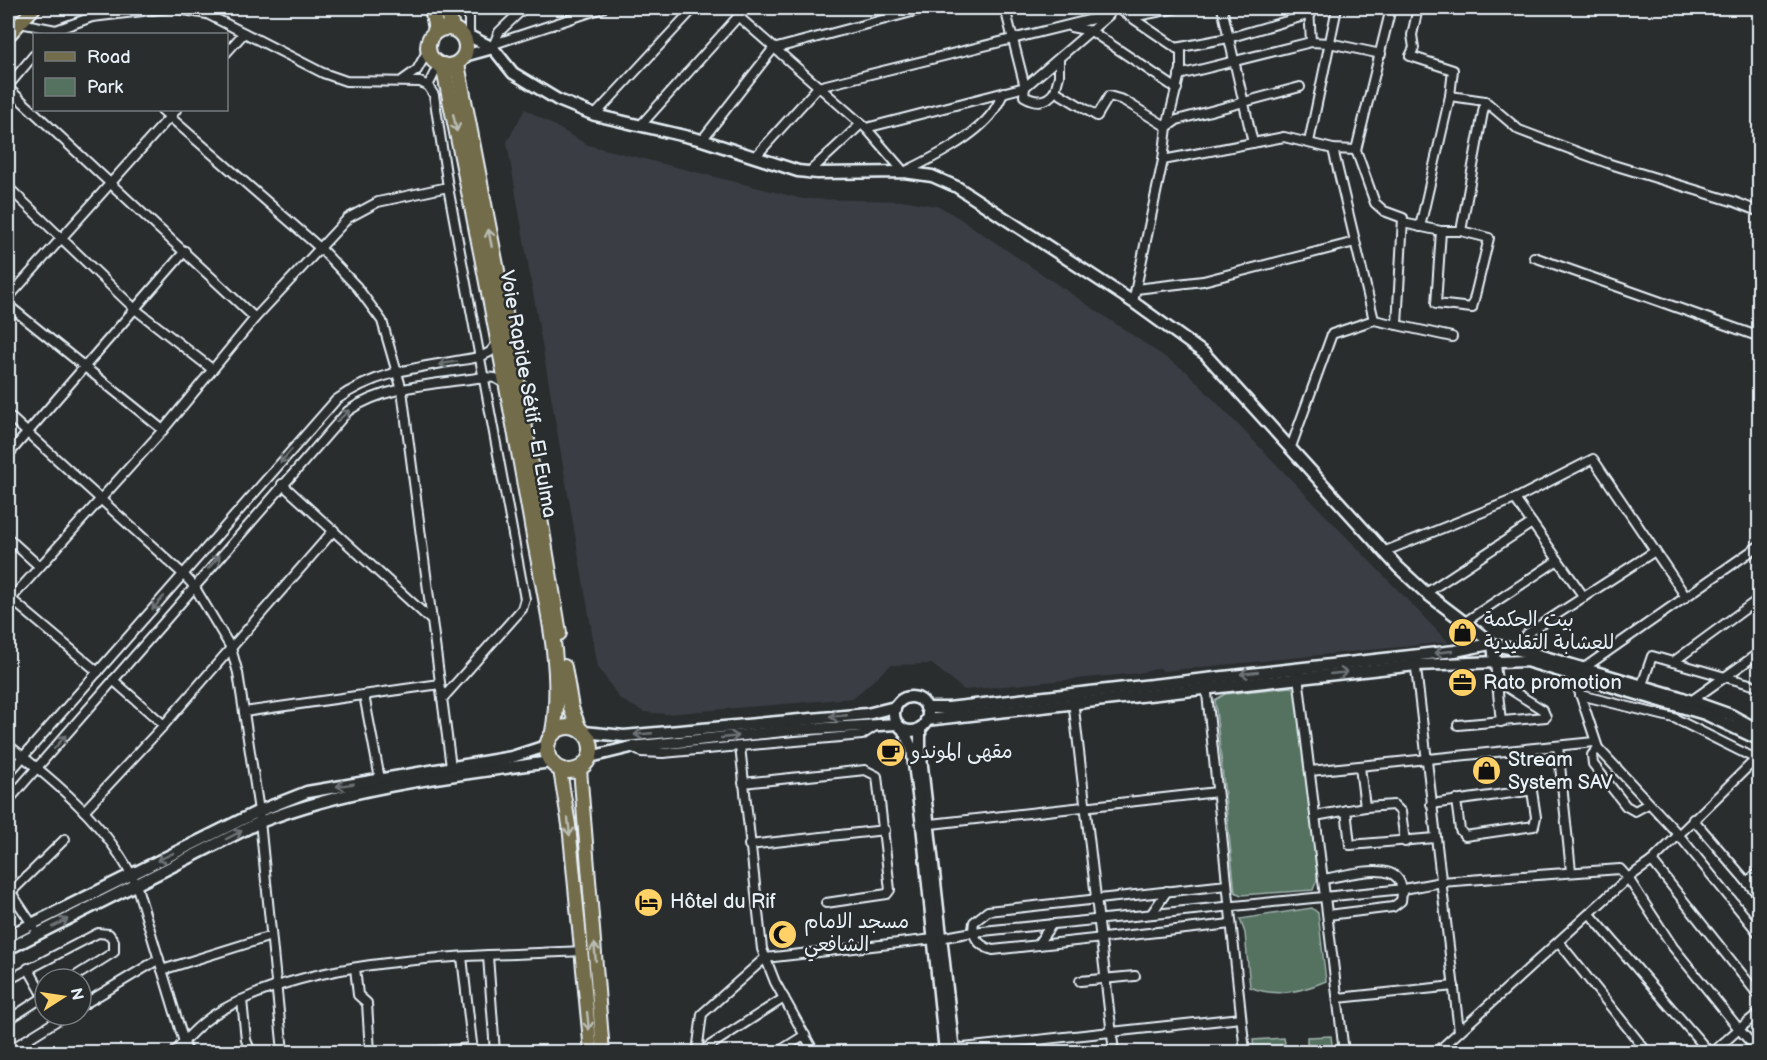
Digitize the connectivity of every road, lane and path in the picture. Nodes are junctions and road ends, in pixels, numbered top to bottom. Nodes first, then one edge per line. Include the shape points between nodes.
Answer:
1 (33, 8) edge
2 (171, 8) edge
3 (432, 8) edge
4 (446, 8) edge
5 (469, 8) edge
6 (524, 8) edge
7 (603, 8) edge
8 (694, 8) edge
9 (737, 8) edge
10 (750, 8) edge
11 (927, 8) edge
12 (1005, 8) edge
13 (1119, 8) edge
14 (1177, 8) edge
15 (1222, 8) edge
16 (1336, 8) edge
17 (1391, 8) edge
18 (1418, 8) edge
19 (592, 9) edge
20 (1310, 11) edge
21 (1109, 15) junction
22 (1132, 17) junction
23 (740, 18) junction
24 (20, 23) junction
25 (1067, 26) junction
26 (436, 30) junction
27 (459, 31) junction
28 (1091, 31) junction
29 (54, 32) edge
30 (244, 33) junction
31 (8, 36) edge
32 (1228, 38) junction
33 (1012, 39) junction
34 (1311, 42) junction
35 (1329, 43) junction
36 (494, 46) junction
37 (1176, 48) junction
38 (773, 49) junction
39 (428, 50) junction
40 (228, 51) edge
41 (1381, 54) junction
42 (33, 56) edge
43 (1059, 59) junction
44 (451, 62) junction
45 (1234, 63) junction
46 (1179, 75) junction
47 (391, 83) junction
48 (428, 86) junction
49 (8, 87) edge
50 (818, 87) junction
51 (1025, 87) junction
52 (1300, 87) dead end
53 (1177, 89) junction
54 (1004, 92) junction
55 (1055, 92) junction
56 (1450, 96) junction
57 (1485, 101) junction
58 (1244, 102) junction
59 (33, 111) edge
60 (33, 111) edge
61 (173, 113) edge
62 (595, 115) junction
63 (640, 126) junction
64 (863, 126) junction
65 (1167, 127) junction
66 (702, 140) junction
67 (1309, 142) junction
68 (1253, 143) junction
69 (1333, 149) junction
70 (1356, 150) junction
71 (755, 157) junction
72 (1163, 160) junction
73 (808, 172) junction
74 (904, 172) junction
75 (111, 184) junction
76 (8, 187) edge
77 (448, 187) junction
78 (1760, 212) edge
79 (1403, 223) junction
80 (1420, 227) junction
81 (1441, 231) junction
82 (1461, 231) junction
83 (62, 239) junction
84 (1355, 242) junction
85 (320, 248) junction
86 (185, 251) junction
87 (1534, 257) dead end
88 (1136, 290) junction
89 (8, 298) edge
90 (1133, 302) junction
91 (8, 305) edge
92 (135, 309) junction
93 (255, 318) junction
94 (1374, 320) junction
95 (1397, 325) junction
96 (1452, 337) dead end
97 (1760, 337) edge
98 (500, 341) junction
99 (480, 357) junction
100 (86, 366) junction
101 (212, 369) junction
102 (398, 372) junction
103 (484, 377) junction
104 (508, 385) junction
105 (402, 390) junction
106 (8, 415) edge
107 (163, 430) junction
108 (27, 433) junction
109 (1291, 447) junction
110 (8, 455) edge
111 (282, 484) junction
112 (99, 497) junction
113 (1515, 499) junction
114 (1532, 523) junction
115 (334, 530) junction
116 (8, 538) edge
117 (1760, 545) edge
118 (1654, 551) junction
119 (1383, 552) junction
120 (1558, 560) junction
121 (39, 566) junction
122 (183, 574) junction
123 (194, 585) junction
124 (1426, 593) junction
125 (1584, 597) junction
126 (1686, 597) junction
127 (1760, 598) edge
128 (9, 600) edge
129 (430, 619) junction
130 (1465, 622) junction
131 (1493, 644) junction
132 (1478, 645) junction
133 (231, 648) junction
134 (1516, 649) junction
135 (1760, 652) edge
136 (1527, 657) junction
137 (1415, 660) junction
138 (1673, 662) junction
139 (1495, 663) junction
140 (1479, 664) junction
141 (1584, 668) junction
142 (98, 672) junction
143 (1298, 673) junction
144 (1573, 673) junction
145 (1724, 677) junction
146 (113, 680) junction
147 (1497, 681) junction
148 (1206, 683) junction
149 (440, 684) junction
150 (1642, 685) junction
151 (1760, 687) edge
152 (364, 695) junction
153 (1580, 695) junction
154 (1072, 698) junction
155 (442, 699) junction
156 (1679, 701) junction
157 (1691, 701) junction
158 (895, 707) junction
159 (926, 708) junction
160 (244, 712) junction
161 (1674, 718) junction
162 (1501, 722) junction
163 (880, 723) junction
164 (164, 724) junction
165 (923, 724) junction
166 (1458, 725) dead end
167 (900, 726) junction
168 (1760, 730) edge
169 (581, 731) junction
170 (554, 732) junction
171 (1760, 740) edge
172 (8, 745) edge
173 (1596, 745) junction
174 (546, 746) junction
175 (740, 746) junction
176 (1558, 746) junction
177 (632, 747) junction
178 (23, 757) junction
179 (590, 757) junction
180 (1758, 758) edge
181 (1427, 760) junction
182 (555, 766) junction
183 (451, 767) junction
184 (1360, 767) junction
185 (38, 768) junction
186 (580, 769) junction
187 (1310, 771) junction
188 (8, 774) edge
189 (380, 779) junction
190 (743, 783) junction
191 (1217, 792) junction
192 (1456, 800) junction
193 (8, 801) edge
194 (1431, 804) junction
195 (1648, 804) junction
196 (1086, 806) junction
197 (1365, 807) junction
198 (1346, 810) junction
199 (84, 811) junction
200 (1315, 816) junction
201 (259, 817) junction
202 (1693, 819) junction
203 (931, 824) junction
204 (885, 830) junction
205 (1678, 834) junction
206 (1436, 838) junction
207 (65, 839) dead end
208 (1405, 842) junction
209 (749, 844) junction
210 (1652, 861) junction
211 (1571, 871) junction
212 (1760, 871) edge
213 (1628, 878) junction
214 (134, 879) junction
215 (1323, 879) junction
216 (1440, 882) junction
217 (1747, 882) junction
218 (1227, 885) junction
219 (1404, 889) junction
220 (9, 891) edge
221 (1167, 891) junction
222 (1326, 895) junction
223 (1760, 897) edge
224 (1098, 899) junction
225 (826, 903) dead end
226 (1229, 905) junction
227 (1152, 913) junction
228 (1590, 914) junction
229 (1328, 915) junction
230 (1100, 919) junction
231 (1052, 924) junction
232 (1231, 924) junction
233 (35, 929) junction
234 (973, 932) junction
235 (1760, 935) edge
236 (8, 936) edge
237 (271, 936) junction
238 (1102, 938) junction
239 (938, 939) junction
240 (1559, 942) junction
241 (1037, 945) junction
242 (8, 949) edge
243 (582, 951) junction
244 (488, 956) junction
245 (462, 957) junction
246 (765, 958) junction
247 (159, 959) junction
248 (90, 967) edge
249 (28, 968) junction
250 (356, 968) junction
251 (162, 970) junction
252 (1135, 976) dead end
253 (33, 977) edge
254 (1106, 978) junction
255 (8, 980) edge
256 (1080, 981) dead end
257 (276, 986) junction
258 (1454, 986) junction
259 (1760, 997) edge
260 (784, 998) junction
261 (1338, 998) junction
262 (93, 999) edge
263 (242, 1000) junction
264 (33, 1004) edge
265 (1760, 1012) edge
266 (1241, 1018) junction
267 (8, 1020) edge
268 (43, 1027) edge
269 (1739, 1029) junction
270 (1112, 1031) junction
271 (1459, 1031) junction
272 (805, 1035) junction
273 (185, 1040) junction
274 (472, 1050) edge
275 (8, 1051) edge
276 (951, 1052) edge
277 (174, 1053) edge
278 (187, 1053) edge
279 (251, 1053) edge
280 (283, 1053) edge
281 (370, 1053) edge
282 (424, 1053) edge
283 (495, 1053) edge
284 (591, 1053) edge
285 (603, 1053) edge
286 (699, 1053) edge
287 (778, 1053) edge
288 (814, 1053) edge
289 (1114, 1053) edge
290 (1245, 1053) edge
291 (1344, 1053) edge
292 (1437, 1053) edge
293 (1647, 1053) edge
294 (1711, 1053) edge
295 (1759, 1053) edge

1 - 24 main road
2 - 29 street via 92,17
2 - 30 street via 207,14
3 - 26 highway
4 - 27 highway
5 - 27 street
6 - 36 street via 499,32
7 - 19 street
8 - 62 street
9 - 23 street
10 - 23 street
11 - 38 street
12 - 33 street
13 - 21 street
13 - 22 street
14 - 22 street
15 - 32 street
16 - 35 street
17 - 41 street
18 - 56 street via 1410,56 1453,70
19 - 36 street
20 - 32 street
20 - 34 street
21 - 25 street
21 - 28 street
22 - 37 street
23 - 38 street
23 - 63 street
24 - 29 street
24 - 31 main road
25 - 28 street
25 - 33 street
26 - 27 highway
26 - 39 highway
27 - 36 street
27 - 44 highway via 466,42
28 - 43 street
28 - 53 street
30 - 40 street
30 - 47 street via 346,81
32 - 37 street
32 - 45 street
33 - 50 street
33 - 51 street
34 - 35 street
34 - 45 street
35 - 41 street
35 - 67 street
36 - 44 street
36 - 62 street via 513,73 558,100
37 - 46 street via 1182,58
38 - 50 street
38 - 66 street
39 - 44 highway
39 - 47 street via 408,79
41 - 70 street
42 - 49 street
43 - 51 street
43 - 55 street
44 - 48 street
44 -> 98 highway, Voie Rapide Sétif - El Eulma
169 -> 44 highway, Voie Rapide Sétif - El Eulma via 568,694 510,338
45 - 46 street
45 - 58 street
46 - 53 street
47 - 48 street via 420,82
48 - 77 street via 434,95
49 - 59 street
50 - 64 street
50 - 71 street
51 - 54 street
51 - 55 street via 1024,96 1043,102
52 - 58 street
53 - 65 street
54 - 64 street
54 - 74 street via 993,113 978,126 935,157
55 - 65 street via 1098,116 1109,96 1116,98
56 - 57 street
56 - 80 street
57 - 78 street via 1518,129 1610,164
57 - 82 street
58 - 65 street via 1177,120
58 - 68 street
60 - 75 street
61 - 75 street
61 - 85 street
62 - 63 street
63 - 66 street
64 - 73 street
64 - 74 street
65 - 72 street
66 - 71 street
67 - 68 street via 1284,137
67 - 69 street
68 - 72 street
69 - 70 street
69 - 84 street
70 - 79 street via 1374,203 1384,212 1403,218
71 - 73 street
72 - 88 street
73 - 74 street
74 - 90 street via 932,176 957,187
75 - 83 street
75 - 86 street
76 - 83 street
77 - 85 street via 378,202 348,218
77 - 99 street
79 - 80 street
79 - 95 street
80 - 81 street
81 - 82 street
81 - 82 street via 1436,304 1472,308 1490,238
83 - 89 street
83 - 92 street
84 - 88 street via 1203,281
84 - 94 street
85 - 93 street
85 - 102 street via 357,286 382,321
86 - 92 street
86 - 93 street
87 - 97 street
88 - 90 street
90 - 109 street via 1205,354
91 - 100 street
92 - 100 street
92 - 101 street
93 - 101 street
94 - 95 street
94 - 109 street via 1332,334
95 - 96 street
98 - 99 street
98 - 104 highway, Voie Rapide Sétif - El Eulma
99 -> 102 street
99 - 103 street
100 - 107 street
100 - 108 street
101 - 107 street
102 - 105 street
102 -> 122 street via 356,387 327,409
103 - 104 street
103 - 105 street
103 - 155 street via 525,598 522,609
104 - 170 highway, Voie Rapide Sétif - El Eulma via 555,667 558,693
111 -> 105 street via 348,411 374,396
105 - 129 street
106 - 108 street
107 - 112 street
108 - 110 street
108 - 112 street
109 - 119 street
111 - 115 street
123 -> 111 street
112 - 121 street
112 - 122 street
113 - 114 street
113 - 118 street via 1593,459
113 - 119 street
114 - 120 street
114 - 124 street
115 - 129 street
115 - 133 street
116 - 121 street
117 - 126 street
118 - 125 street
118 - 126 street
119 - 124 street
120 - 125 street
120 - 130 street
121 - 128 street
122 - 123 street
122 -> 142 street
123 - 133 street
123 - 146 street
124 - 130 street
125 - 134 street via 1528,633
126 - 141 street
127 - 138 street
128 - 142 street
129 - 149 street
130 - 131 street
131 - 132 street
131 - 134 street
131 - 139 street
132 -> 137 street
132 - 140 street
133 - 160 street
133 - 164 street
134 - 136 street
135 - 145 street
136 - 139 street
136 - 141 street
136 - 144 street
137 - 140 street
137 - 143 street
137 - 181 street
138 - 145 street
138 - 150 street via 1652,656
139 - 140 street
139 - 147 street
141 - 150 street
142 - 178 street
143 - 148 street
143 - 187 street
144 - 153 street
144 - 156 street
145 - 151 street
145 - 157 street
146 - 164 street
185 -> 146 street
147 - 162 street
147 - 162 street via 1546,715 1543,719
148 - 154 street
148 - 191 street
149 - 152 street
149 - 155 street
150 - 156 street
152 - 160 street
152 - 189 street
153 - 161 street
153 - 173 street
154 - 159 street
154 - 165 street
154 - 196 street
155 - 183 street
156 - 157 street
156 - 161 street
156 - 171 street
157 - 168 street
158 - 159 street via 912,697 921,700
158 - 167 street via 894,716
158 -> 169 street via 867,714 624,736
159 - 165 street
160 - 201 street
161 - 180 street
162 - 166 street
163 - 167 street
163 - 175 street via 862,735
177 -> 163 street
164 - 199 street
165 - 167 street via 912,731
165 - 203 street via 921,755
167 - 239 street via 913,754
169 - 170 highway via 566,727
169 - 179 highway via 591,744
170 - 174 highway
172 - 178 street
173 - 176 street
173 - 195 street
173 - 195 street via 1593,764 1626,806 1635,811
174 - 182 highway
174 - 183 street via 512,757
175 - 177 street via 663,753 641,752
175 - 190 street
176 - 181 street
176 - 211 street
177 - 179 street
178 - 185 street
178 - 188 street
179 - 186 highway
180 - 202 street
181 - 184 street
181 - 194 street
182 - 186 highway
182 - 201 street via 371,790
182 -> 243 main road via 569,825
183 - 189 street
184 - 187 street
184 - 197 street
185 - 193 street
185 - 199 street
285 -> 186 main road
187 - 200 street
189 -> 201 street via 307,792
190 - 204 street via 866,770 877,776
190 - 209 street
191 - 196 street
191 - 218 street
192 - 192 street via 1460,830 1465,836 1534,826 1532,791
192 - 194 street
194 - 206 street
195 - 205 street
196 - 203 street
196 - 224 street
197 - 198 street
197 - 208 street via 1398,807
198 - 200 street
198 - 208 street via 1350,845
199 - 214 street via 100,827
200 - 215 street
201 - 214 street
201 - 237 street
202 - 205 street
202 - 217 street
203 - 239 street
204 - 209 street
204 - 225 street via 890,890 887,894
205 - 210 street
205 - 235 street
206 - 208 street
206 - 216 street
207 - 220 street
209 - 246 street via 759,939
210 - 213 street
210 - 259 street
211 - 213 street via 1614,868
211 - 216 street
212 - 217 street
213 - 228 street
213 - 269 street via 1673,947
214 - 233 street
214 - 247 street
215 - 219 street via 1386,871 1397,876
215 - 222 street
216 - 219 street
216 - 258 street
217 - 223 street
218 - 221 street
218 - 226 street
219 - 222 street
219 - 229 street via 1401,901 1393,907
220 - 233 street
221 - 224 street
221 - 227 street
222 - 226 street
222 - 229 street
224 - 230 street
224 - 234 street via 988,911 974,922
226 - 227 street
226 - 232 street
227 - 230 street
228 - 240 street
228 - 294 street
229 - 261 street
230 - 231 street
230 - 238 street
231 - 234 street
231 - 241 street
232 - 238 street
232 - 266 street
233 - 236 street
233 - 242 street
234 - 239 street
234 - 241 street via 980,945 993,950
237 - 251 street
237 - 257 street
238 - 241 street
238 - 254 street
239 - 246 street
239 - 276 street
240 - 271 street
240 - 293 street
243 - 244 street
243 -> 284 main road
244 - 245 street
244 - 283 street
245 - 250 street
245 - 274 street
246 - 260 street
246 - 286 street via 702,1014
247 - 251 street
247 - 262 street
248 - 249 street via 114,952 109,934 98,933
249 - 253 street
249 - 255 street
250 - 257 street
250 - 281 street via 358,995 367,1003
251 - 273 street
252 - 254 street
254 - 256 street
254 - 270 street
257 - 263 street
257 - 280 street
258 - 261 street
258 - 271 street
260 - 272 street
260 - 286 street
261 - 291 street
263 - 273 street via 221,1010
263 - 279 street
264 - 267 street
265 - 269 street
266 - 270 street
266 - 290 street
268 - 275 street
269 - 294 street
269 - 295 street
270 - 276 street
270 - 289 street
271 - 292 street
272 - 287 street
272 - 288 street
273 - 277 street
273 - 278 street
274 - 282 street

